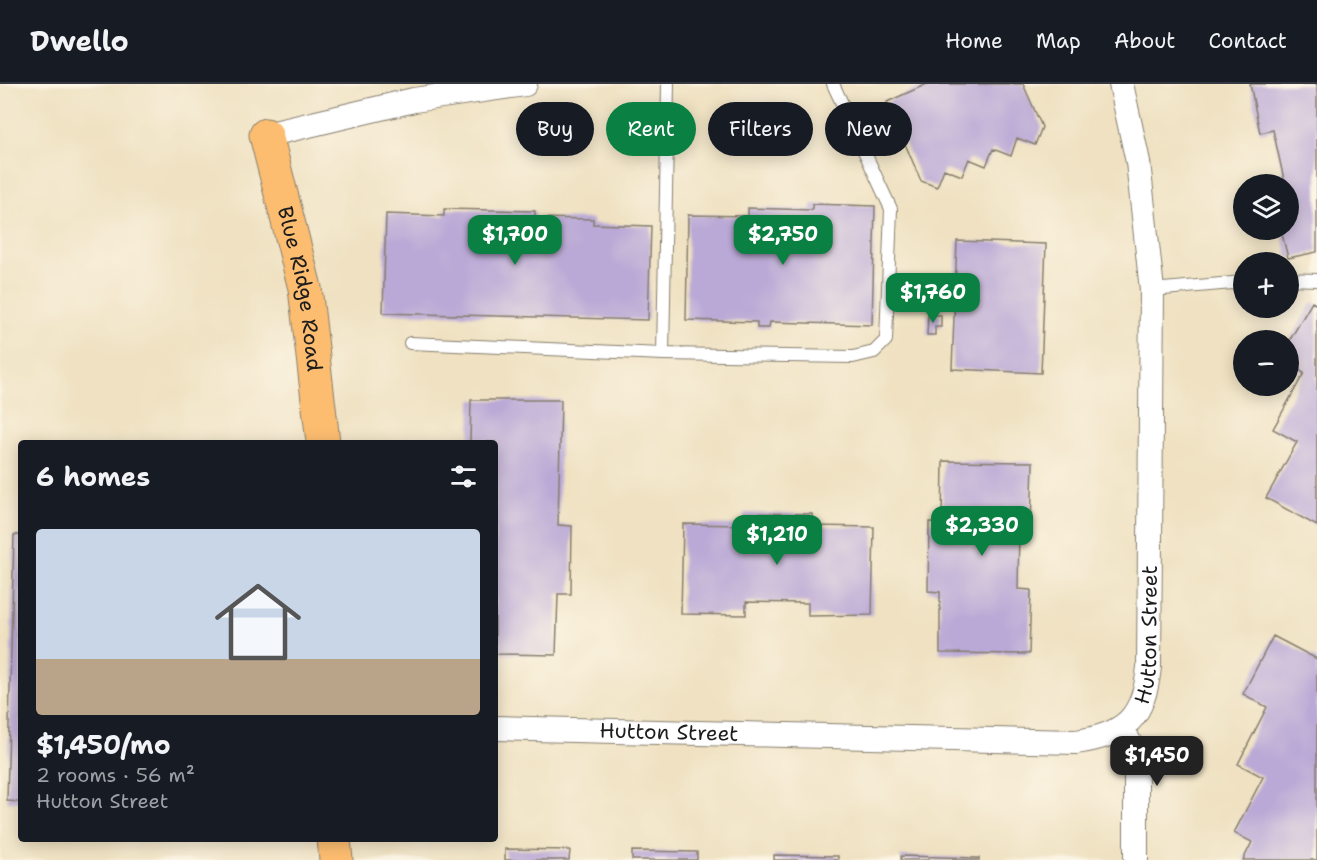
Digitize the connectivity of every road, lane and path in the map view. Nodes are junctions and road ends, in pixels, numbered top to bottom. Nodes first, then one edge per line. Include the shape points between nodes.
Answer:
1 (525, 84) edge
2 (668, 84) edge
3 (833, 84) edge
4 (1121, 84) edge
5 (266, 135) joint
6 (1299, 279) edge
7 (1317, 280) edge
8 (1233, 283) edge
9 (1152, 290) junction
10 (410, 343) dead end
11 (663, 354) junction
12 (323, 440) edge
13 (1122, 727) junction
14 (498, 728) edge
15 (334, 842) edge
16 (336, 860) edge
17 (1137, 860) edge

1 - 5 street via 414,100
2 - 11 lane
3 - 11 lane via 891,209 886,340 874,352 853,357
4 - 9 street, Hutton Street via 1138,162
5 - 12 main road, Blue Ridge Road via 305,288
6 - 7 lane
8 - 9 lane
9 - 13 street, Hutton Street via 1149,667 1147,692 1140,710
10 - 11 lane
13 - 14 street, Hutton Street via 1097,739 1076,742
13 - 17 street via 1137,757
15 - 16 main road

